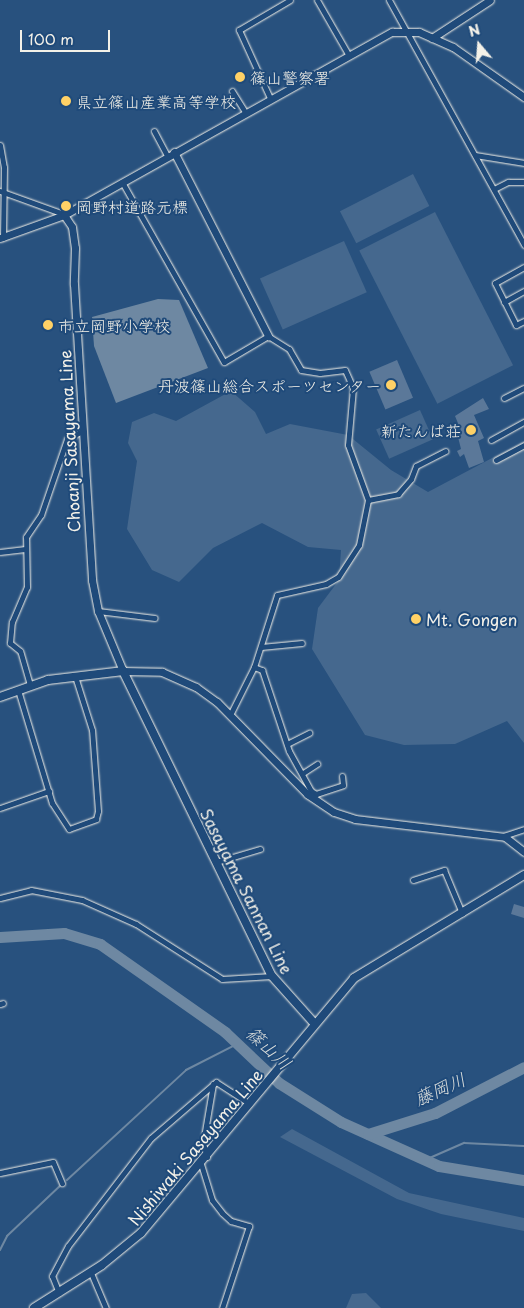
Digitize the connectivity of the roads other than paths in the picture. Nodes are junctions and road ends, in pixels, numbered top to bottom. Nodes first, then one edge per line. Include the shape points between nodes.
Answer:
1 (290, 0) edge
2 (317, 0) edge
3 (389, 0) edge
4 (490, 0) edge
5 (406, 30) junction
6 (432, 38) junction
7 (348, 54) junction
8 (232, 91) dead end
9 (524, 96) edge
10 (270, 98) junction
11 (245, 112) junction
12 (154, 132) dead end
13 (0, 145) edge
14 (171, 153) junction
15 (475, 154) junction
16 (524, 163) edge
17 (122, 182) junction
18 (524, 182) edge
19 (494, 189) junction
20 (1, 191) edge
21 (64, 214) junction
22 (521, 234) edge
23 (2, 238) edge
24 (524, 245) edge
25 (524, 267) edge
26 (524, 291) edge
27 (504, 302) junction
28 (524, 321) edge
29 (268, 336) junction
30 (524, 388) edge
31 (504, 398) dead end
32 (524, 422) edge
33 (82, 430) junction
34 (491, 440) dead end
35 (524, 445) edge
36 (445, 451) dead end
37 (496, 460) dead end
38 (368, 500) junction
39 (26, 549) junction
40 (0, 552) edge
41 (98, 611) junction
42 (155, 618) dead end
43 (302, 643) dead end
44 (261, 647) junction
45 (254, 667) junction
46 (123, 671) junction
47 (75, 676) junction
48 (30, 685) junction
49 (18, 690) junction
50 (0, 698) edge
51 (230, 715) junction
52 (309, 733) dead end
53 (287, 744) junction
54 (317, 764) dead end
55 (303, 773) junction
56 (342, 776) dead end
57 (49, 791) junction
58 (309, 793) junction
59 (0, 808) edge
60 (524, 829) edge
61 (503, 836) junction
62 (260, 849) dead end
63 (524, 852) edge
64 (216, 862) junction
65 (524, 875) edge
66 (414, 880) dead end
67 (0, 898) edge
68 (462, 913) junction
69 (272, 976) junction
70 (314, 1023) junction
71 (214, 1084) junction
72 (251, 1103) junction
73 (207, 1157) junction
74 (201, 1164) junction
75 (0, 1173) edge
76 (62, 1183) dead end
77 (91, 1273) junction
78 (59, 1293) junction
79 (34, 1308) edge
80 (106, 1308) edge
81 (222, 1308) edge

1 - 10 street via 239,30
2 - 7 street
3 - 5 street
4 - 6 main road
5 - 6 main road
5 - 7 main road via 384,35
5 - 15 street
6 - 9 main road
7 - 10 main road
8 - 11 street
10 - 11 main road
11 - 14 main road
12 - 14 street
13 - 20 street via 4,167
14 - 17 main road
14 - 29 main road
15 - 16 street
15 - 19 street
17 - 21 main road
17 - 29 street via 224,362
18 - 19 street via 508,182
19 - 22 street
20 - 21 street
20 - 23 street
21 - 23 main road
21 - 33 main road, Choanji Sasayama Line via 72,227 75,248
22 - 24 street
25 - 27 street via 495,283
26 - 27 street
27 - 28 street via 516,324
29 - 38 street via 289,349 301,370 320,373 345,370 353,388 348,444
30 - 31 street
32 - 34 street
33 - 39 street via 67,439 41,515 26,538
33 - 41 main road, Choanji Sasayama Line via 92,580
35 - 37 street
36 - 38 street via 416,466 398,494
38 - 44 street via 359,545 352,559 326,584 277,595
39 - 40 street
39 - 48 street via 27,587 12,622 10,643 20,651
41 - 42 street
41 - 46 main road, Choanji Sasayama Line
43 - 44 street
44 - 45 street
45 - 51 street
45 - 53 street via 262,670
46 - 47 main road
46 - 51 main road via 144,670 174,676 217,702
46 - 64 main road, Sasayama Sannan Line
47 - 48 main road
47 - 57 street via 92,730 96,819 69,829
48 - 49 main road
49 - 50 main road
49 - 57 street
51 - 58 main road
52 - 53 street
53 - 55 street
54 - 55 street
55 - 58 street
56 - 58 street via 343,785 316,794
57 - 59 street
58 - 61 main road via 355,819
60 - 61 street
61 - 63 main road
62 - 64 street
64 - 69 main road, Sasayama Sannan Line
65 - 68 main road
66 - 68 street via 444,870
67 - 69 street via 31,890 82,900 136,924 222,979
68 - 70 main road via 354,978
69 - 70 main road, Sasayama Sannan Line
70 - 72 main road, Nishiwaki Sasayama Line
71 - 72 street via 220,1083
71 - 73 street via 203,1143
71 - 78 street via 131,1159 82,1225 52,1276
72 - 73 main road, Nishiwaki Sasayama Line
73 - 74 main road, Nishiwaki Sasayama Line
74 - 77 main road, Nishiwaki Sasayama Line via 141,1233
74 - 81 street via 212,1200 222,1213 231,1221 249,1226
75 - 76 street via 53,1162
77 - 78 main road, Nishiwaki Sasayama Line
77 - 80 street
78 - 79 main road, Nishiwaki Sasayama Line

